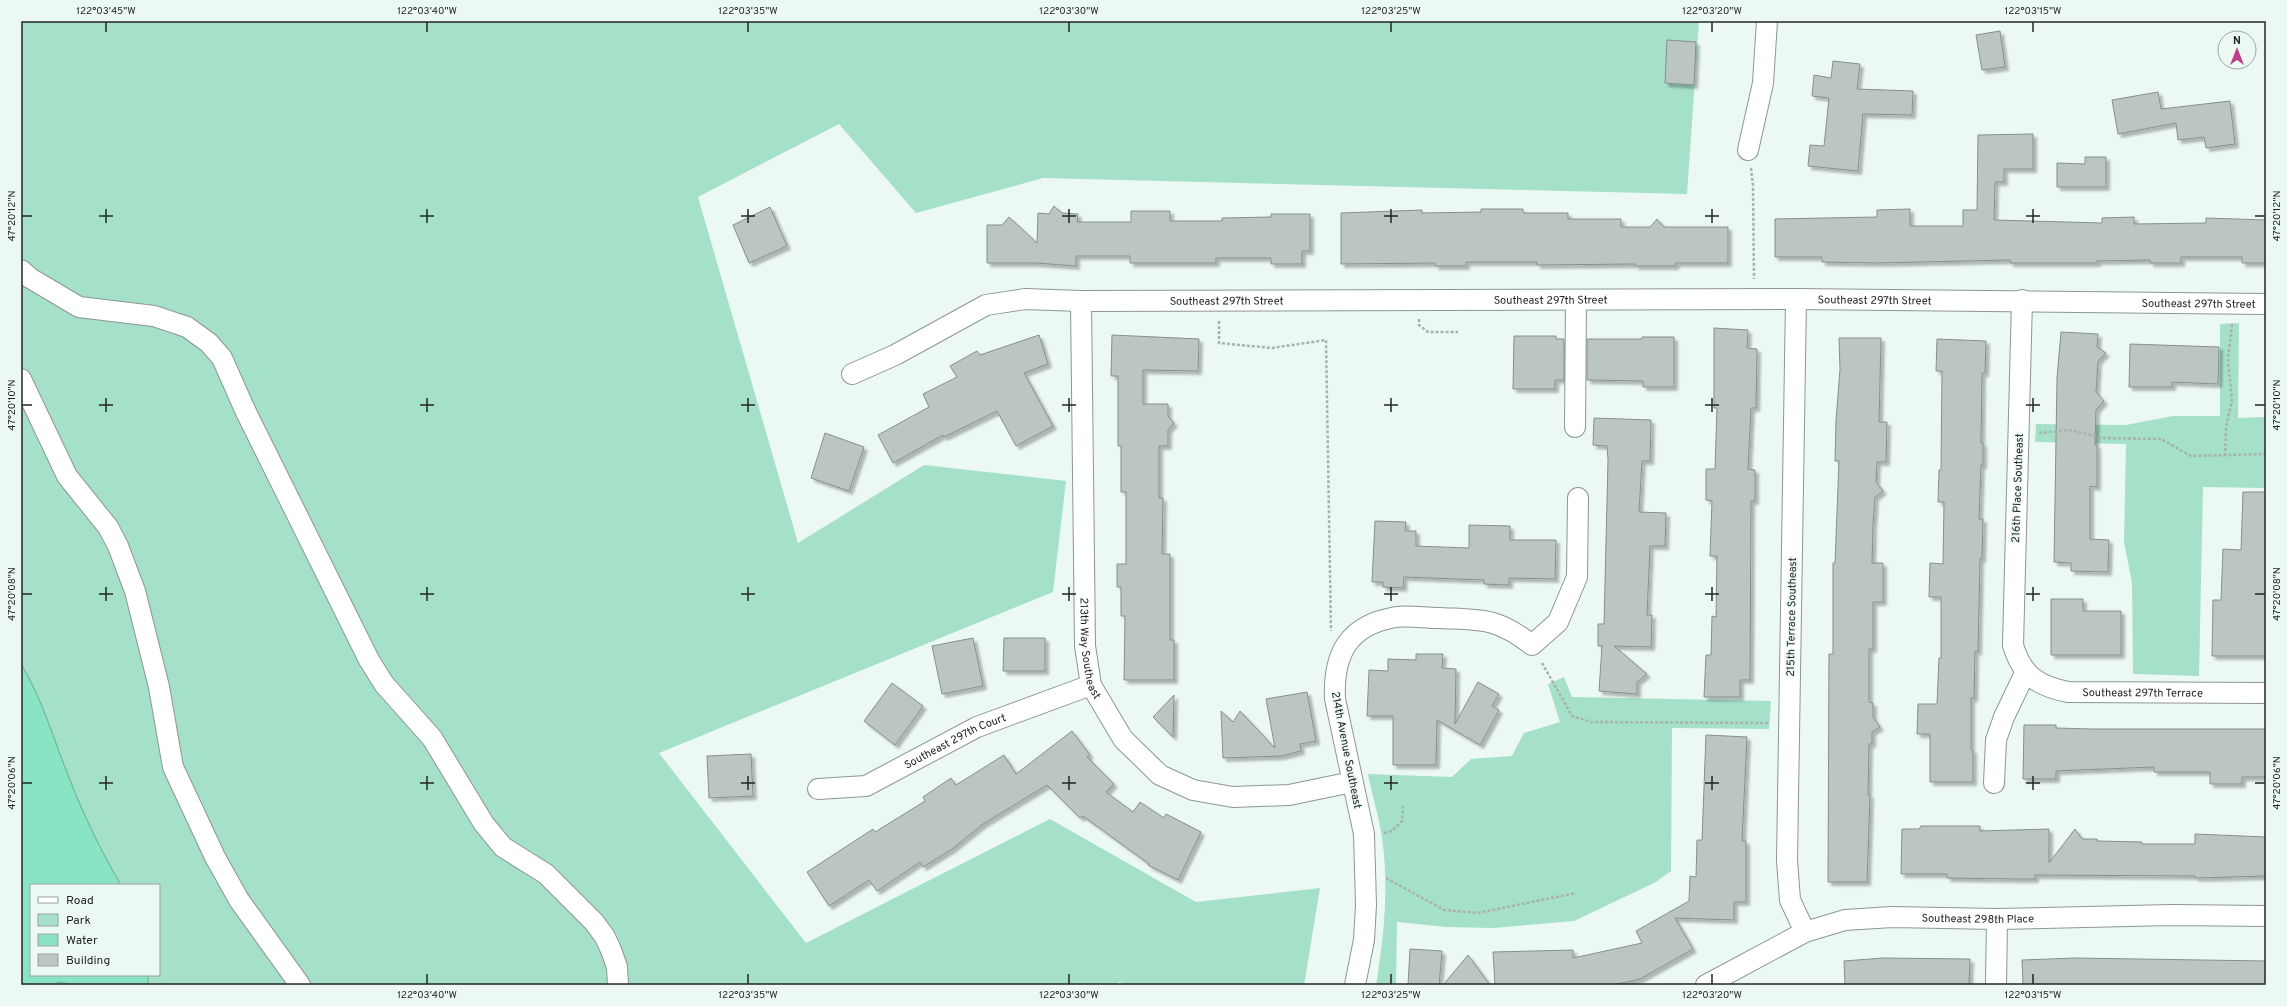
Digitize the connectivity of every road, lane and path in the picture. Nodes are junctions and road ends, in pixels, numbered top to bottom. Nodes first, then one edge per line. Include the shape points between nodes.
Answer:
1 (1767, 21) edge
2 (1748, 150) joint
3 (21, 270) edge
4 (1796, 299) junction
5 (1418, 300) junction
6 (1576, 300) junction
7 (1755, 300) junction
8 (2022, 300) junction
9 (1081, 301) junction
10 (1219, 301) junction
11 (2233, 303) junction
12 (2266, 304) edge
13 (1458, 332) dead end
14 (852, 374) dead end
15 (21, 379) edge
16 (1575, 427) dead end
17 (2018, 434) junction
18 (2266, 454) edge
19 (2225, 456) junction
20 (1578, 498) dead end
21 (1532, 645) junction
22 (1343, 648) junction
23 (2026, 671) junction
24 (1091, 684) junction
25 (2266, 693) edge
26 (1789, 723) junction
27 (1352, 782) junction
28 (1994, 783) dead end
29 (818, 789) dead end
30 (1403, 806) dead end
31 (1365, 841) junction
32 (1366, 872) junction
33 (1576, 893) dead end
34 (2266, 916) edge
35 (1997, 919) junction
36 (1805, 932) junction
37 (300, 985) edge
38 (618, 985) edge
39 (1355, 985) edge
40 (1706, 985) edge
41 (1996, 985) edge

1 - 2 street via 1763,83
2 - 7 path via 1753,186
3 - 38 street via 43,286 80,306 154,316 187,327 210,343 222,358 358,639 384,684 432,738 484,824 503,847 546,874 594,922 611,950 617,967
4 - 7 street, Southeast 297th Street
4 - 8 street, Southeast 297th Street
4 - 26 street, 215th Terrace Southeast
5 - 6 street, Southeast 297th Street
5 - 10 street, Southeast 297th Street
5 - 13 path via 1419,325 1428,332
6 - 7 street, Southeast 297th Street
6 - 16 street
8 - 11 street, Southeast 297th Street
8 - 17 street, 216th Place Southeast
9 - 10 street, Southeast 297th Street
9 - 14 street, Southeast 297th Street via 1025,299 986,306 895,355
9 - 24 street, 213th Way Southeast via 1085,646
10 - 22 path via 1219,343 1272,348 1326,340 1331,637
11 - 12 street, Southeast 297th Street
11 - 19 path via 2232,340 2228,360 2232,400 2226,428
15 - 37 street via 67,476 108,527 118,546 134,591 159,687 173,767 215,857 239,900
17 - 19 path via 2069,430 2102,438 2153,438 2170,443 2191,456
17 - 23 street, 216th Place Southeast via 2012,645 2017,659
18 - 19 path
20 - 21 street via 1577,577 1558,622
21 - 22 street, 214th Avenue Southeast via 1512,629 1497,623 1397,616 1366,627 1353,636
21 - 26 path via 1572,716 1591,722
22 - 27 street, 214th Avenue Southeast via 1334,678 1334,699
23 - 25 street, Southeast 297th Terrace via 2038,684 2068,692
23 - 28 street via 2004,716 1996,740
24 - 27 street, 213th Way Southeast via 1123,739 1160,775 1193,790 1233,797 1289,796
24 - 29 street, Southeast 297th Court via 977,727 866,786
26 - 36 street, 215th Terrace Southeast via 1787,860 1790,900
27 - 31 street, 214th Avenue Southeast
30 - 31 path via 1402,821 1396,827
31 - 32 street, 214th Avenue Southeast
32 - 33 path via 1392,880 1444,910 1478,913
32 - 39 street, 214th Avenue Southeast via 1364,940
34 - 35 street, Southeast 298th Place via 2172,915
35 - 36 street, Southeast 298th Place via 1892,917 1845,920
35 - 41 street
36 - 40 street, Southeast 298th Place

